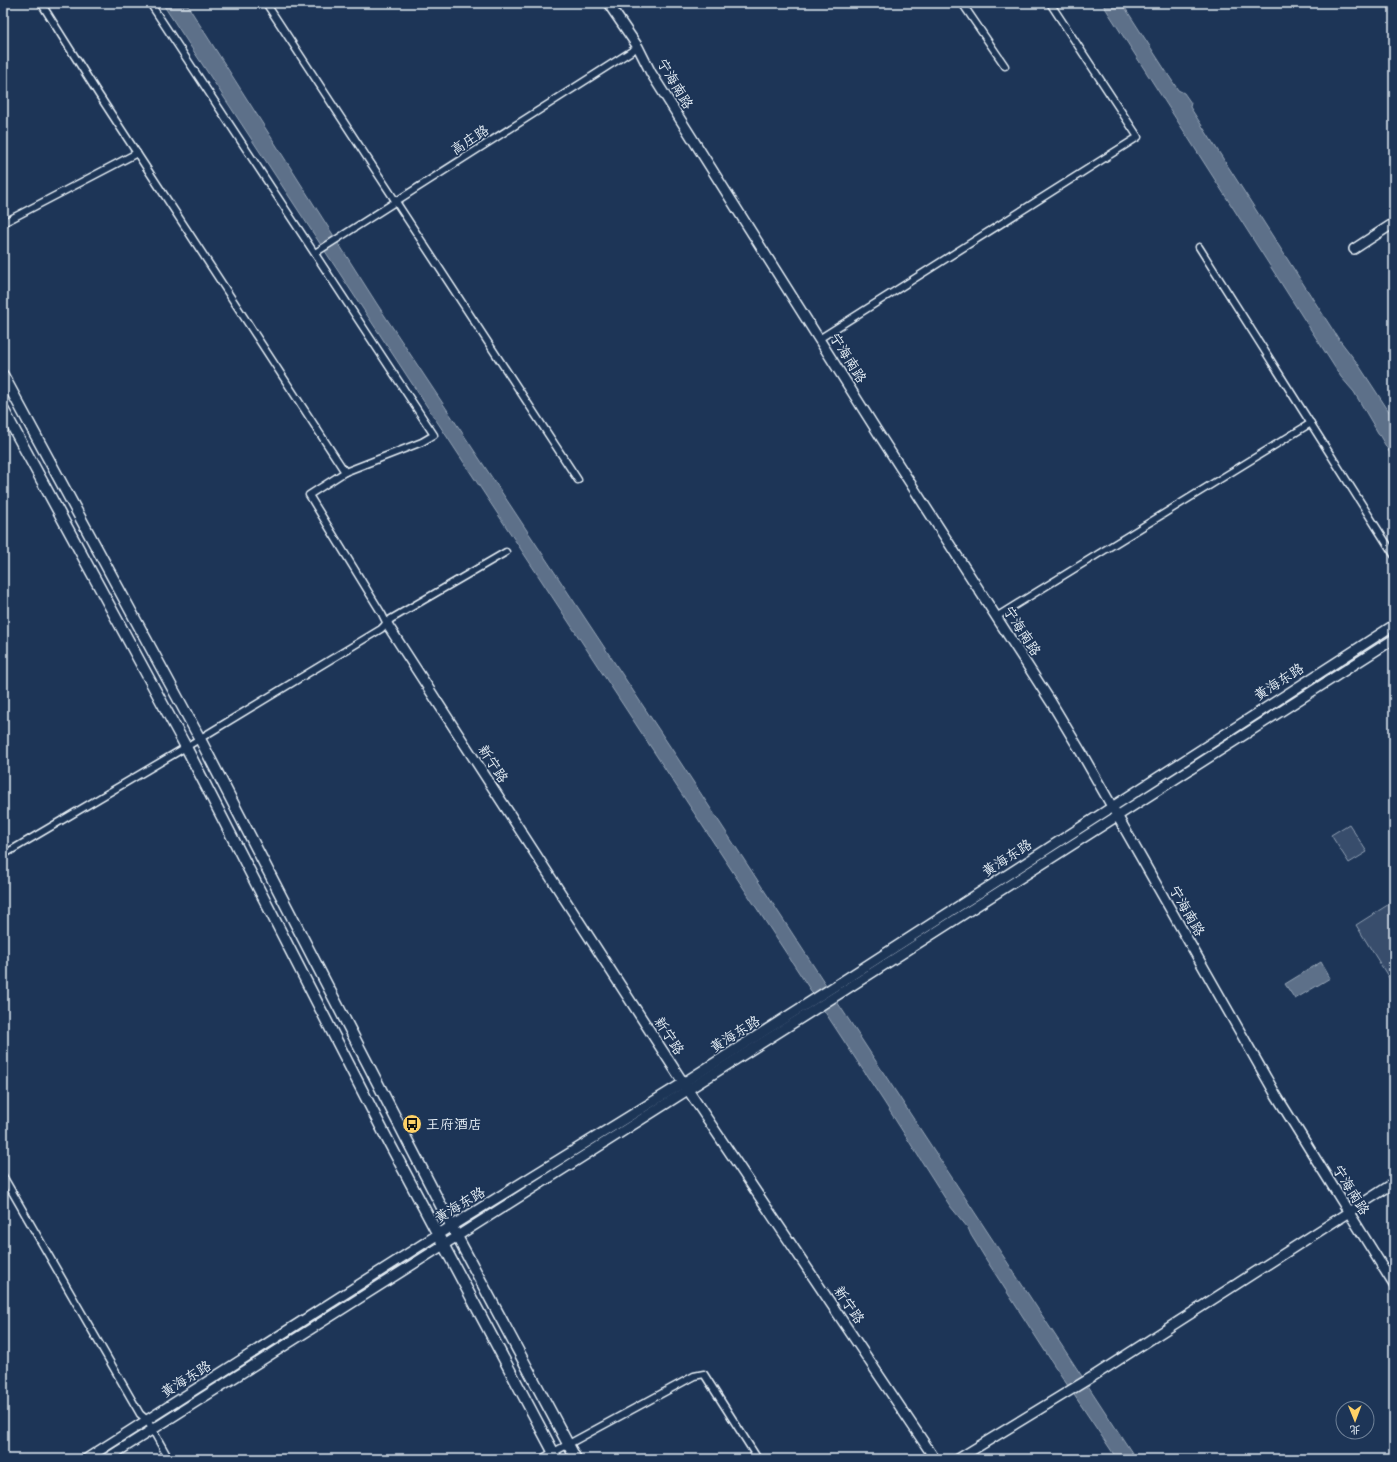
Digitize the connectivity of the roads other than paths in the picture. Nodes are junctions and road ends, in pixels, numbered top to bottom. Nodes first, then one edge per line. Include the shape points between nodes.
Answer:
1 (41, 3) edge
2 (150, 3) edge
3 (266, 3) edge
4 (608, 3) edge
5 (962, 3) edge
6 (1050, 3) edge
7 (638, 47) junction
8 (1005, 66) dead end
9 (137, 153) junction
10 (396, 202) junction
11 (3, 223) edge
12 (1394, 223) edge
13 (1199, 247) dead end
14 (1354, 249) dead end
15 (316, 252) junction
16 (819, 338) junction
17 (3, 374) edge
18 (3, 409) edge
19 (1311, 424) junction
20 (345, 472) junction
21 (578, 480) dead end
22 (506, 552) dead end
23 (1394, 555) edge
24 (996, 617) junction
25 (387, 624) junction
26 (1394, 625) edge
27 (1394, 639) edge
28 (200, 739) junction
29 (186, 747) junction
30 (1111, 806) junction
31 (1117, 817) junction
32 (3, 855) edge
33 (840, 988) junction
34 (685, 1087) junction
35 (3, 1176) edge
36 (1394, 1184) edge
37 (1349, 1213) junction
38 (452, 1227) junction
39 (437, 1235) junction
40 (457, 1236) junction
41 (443, 1245) junction
42 (1394, 1285) edge
43 (147, 1420) junction
44 (153, 1430) junction
45 (568, 1445) junction
46 (555, 1455) edge
47 (86, 1459) edge
48 (106, 1459) edge
49 (169, 1459) edge
50 (541, 1459) edge
51 (576, 1459) edge
52 (758, 1459) edge
53 (935, 1459) edge
54 (958, 1459) edge

1 - 9 street
2 - 15 street
3 - 10 street
4 - 7 street, 宁海南路
5 - 8 street
6 - 16 street via 1138,137
7 - 10 street, 高庄路
7 - 16 street, 宁海南路 via 651,73
9 - 11 street
9 - 20 street
10 - 15 street, 高庄路
10 - 21 street
12 - 14 street
13 - 19 street
15 - 20 street via 434,435
16 - 24 street, 宁海南路
17 - 28 main road
18 - 29 main road
19 - 23 street
19 - 24 street
20 - 25 street via 309,495
22 - 25 street via 391,619
24 - 30 street, 宁海南路 via 1062,720
25 - 28 street
25 - 34 street, 新宁路
26 - 30 street, 黄海东路
27 - 31 street, 黄海东路
28 - 29 street
28 - 38 main road
29 - 32 street
29 - 39 main road
30 - 31 street, 宁海南路
30 - 33 street, 黄海东路
31 - 33 street, 黄海东路
31 - 37 street, 宁海南路 via 1276,1096
33 - 34 street, 黄海东路
34 - 38 street, 黄海东路
34 - 40 street, 黄海东路
34 - 53 street, 新宁路
35 - 43 street via 140,1414
36 - 37 street
37 - 42 street, 宁海南路
37 - 54 street via 1089,1379
38 - 39 street, 黄海东路
38 - 40 main road
39 - 41 main road
39 - 43 street, 黄海东路
40 - 41 street, 黄海东路
40 - 45 main road
41 - 44 street, 黄海东路
41 - 46 main road
43 - 44 street
43 - 47 street, 黄海东路
44 - 48 street, 黄海东路
44 - 49 street
45 - 46 street
45 - 51 main road
45 - 52 street via 694,1376 704,1374
46 - 50 street

